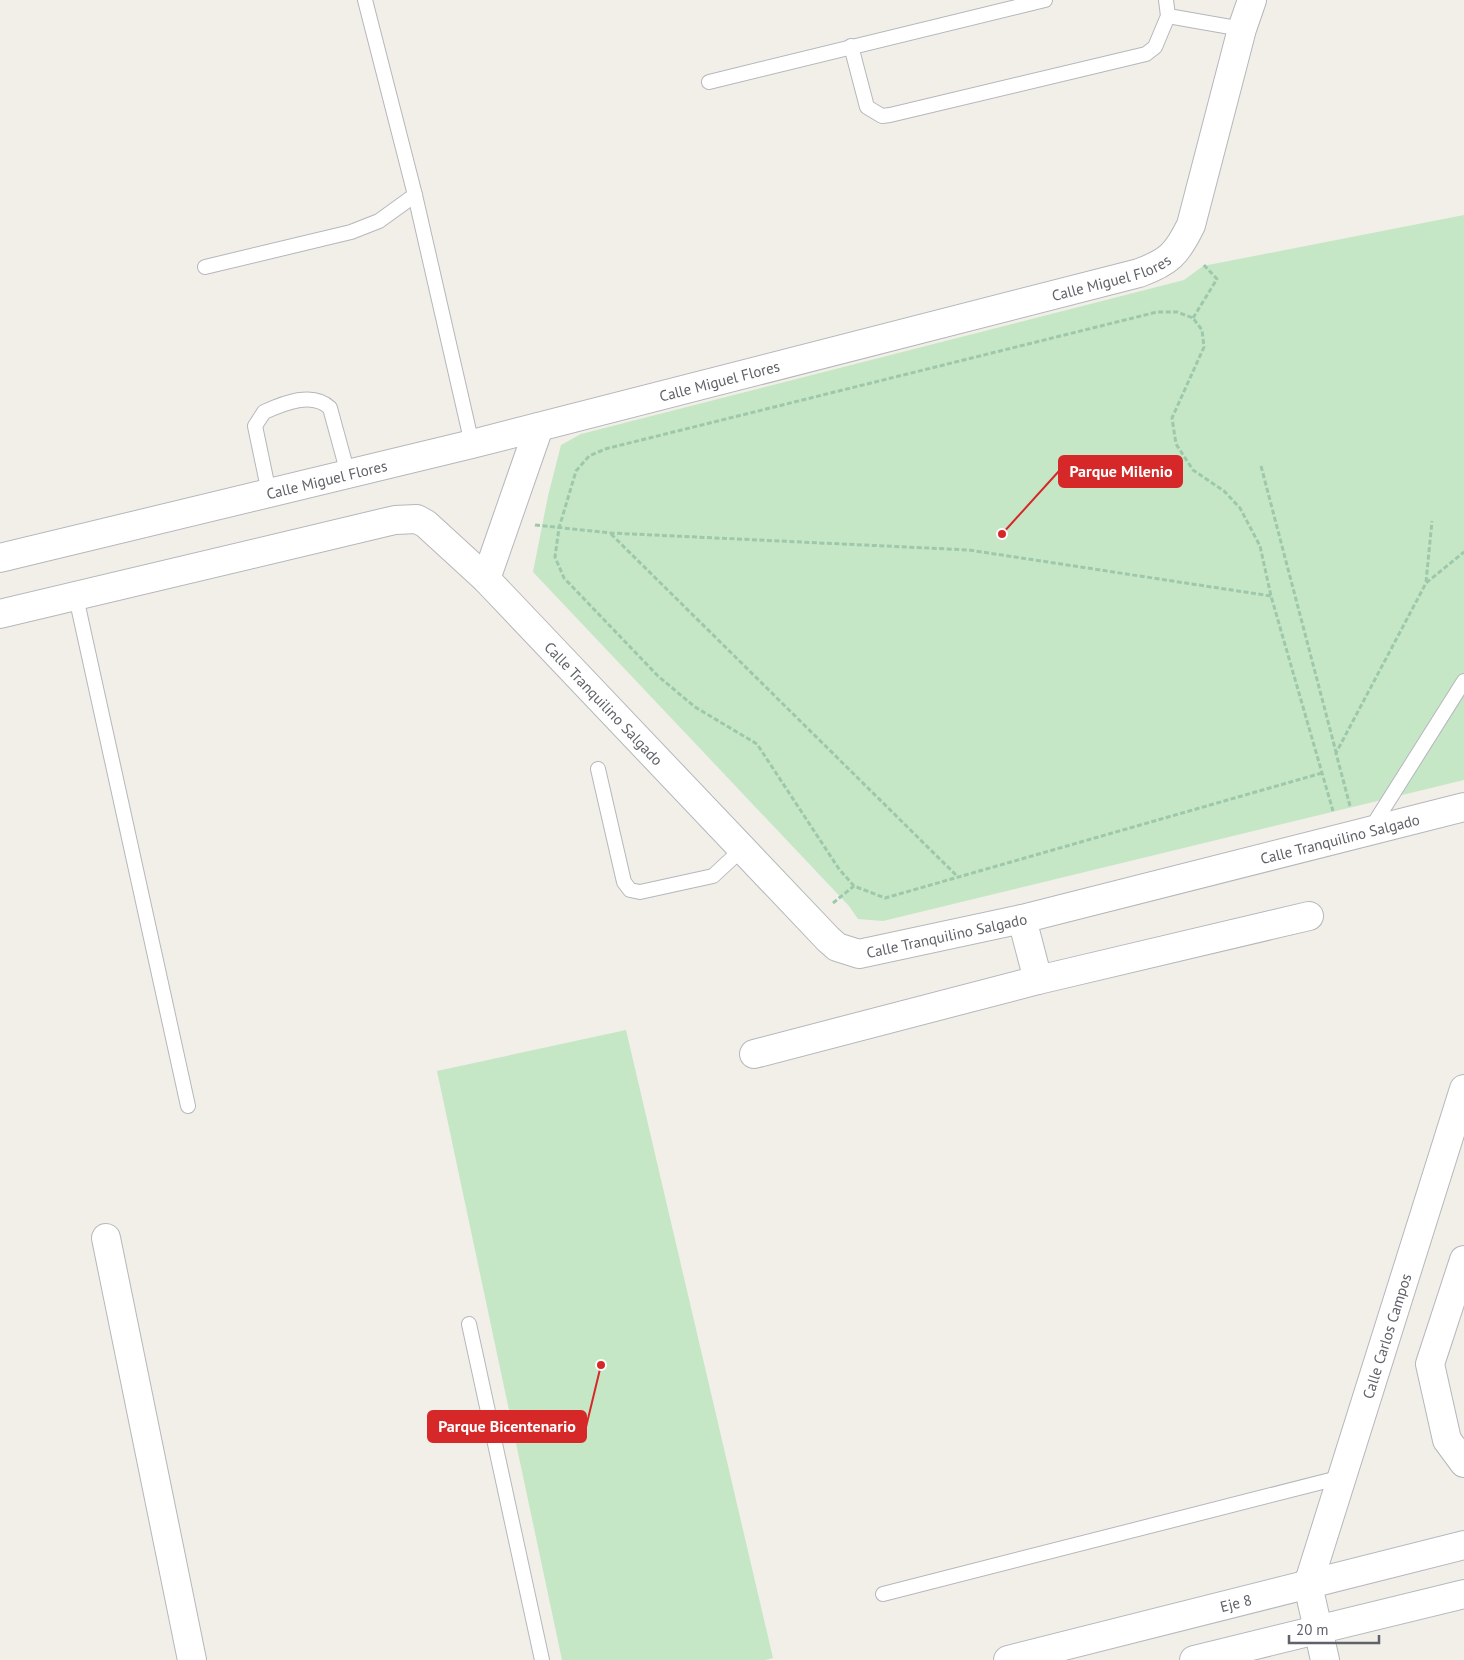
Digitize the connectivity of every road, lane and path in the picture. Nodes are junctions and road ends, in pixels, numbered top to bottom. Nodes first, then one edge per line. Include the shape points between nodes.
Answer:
1 (365, 0) edge
2 (1045, 0) edge
3 (1166, 0) edge
4 (1252, 0) edge
5 (1168, 16) junction
6 (1242, 30) junction
7 (850, 46) junction
8 (709, 82) dead end
9 (414, 195) junction
10 (205, 267) dead end
11 (1217, 280) dead end
12 (1193, 318) junction
13 (540, 427) junction
14 (472, 444) junction
15 (1261, 466) dead end
16 (348, 474) junction
17 (269, 493) junction
18 (507, 520) junction
19 (1432, 522) dead end
20 (559, 528) junction
21 (611, 533) junction
22 (1464, 552) edge
23 (0, 558) edge
24 (486, 579) junction
25 (1426, 583) junction
26 (1271, 596) junction
27 (76, 597) junction
28 (0, 614) edge
29 (1464, 681) edge
30 (1336, 753) junction
31 (598, 769) dead end
32 (1322, 773) junction
33 (1464, 807) edge
34 (1356, 834) junction
35 (741, 850) junction
36 (957, 876) junction
37 (1309, 916) dead end
38 (1022, 919) junction
39 (1038, 980) junction
40 (754, 1054) dead end
41 (1462, 1101) edge
42 (188, 1106) dead end
43 (106, 1238) dead end
44 (1464, 1260) edge
45 (469, 1324) dead end
46 (1464, 1463) edge
47 (1342, 1477) junction
48 (1464, 1545) edge
49 (1308, 1585) junction
50 (883, 1594) dead end
51 (1464, 1594) edge
52 (1317, 1630) junction
53 (192, 1660) edge
54 (542, 1660) edge
55 (1008, 1660) edge
56 (1194, 1660) edge
57 (1325, 1660) edge

1 - 9 lane
2 - 7 lane
3 - 5 lane
4 - 6 street, Calle Miguel Flores
5 - 6 lane
5 - 7 lane via 1155,47 1142,56 890,116 882,116 867,107
6 - 13 street, Calle Miguel Flores via 1190,224 1182,243 1160,266
7 - 8 lane
9 - 10 lane via 379,222 351,232
9 - 14 lane
11 - 12 path
12 - 20 path via 1177,312 1157,312 605,449 589,456 576,471
12 - 26 path via 1202,330 1204,347 1172,418 1176,444 1193,470 1224,491 1240,508 1260,546
13 - 14 street, Calle Miguel Flores
13 - 18 street
14 - 16 street, Calle Miguel Flores
15 - 30 path
16 - 17 street, Calle Miguel Flores
16 - 17 lane via 330,408 324,401 306,399 272,408 258,418 256,435
17 - 23 street, Calle Miguel Flores
18 - 20 path
18 - 24 street
19 - 25 path
20 - 21 path
20 - 36 path via 555,557 564,578 658,676 695,706 757,744 838,869 854,886 885,898
21 - 26 path via 969,550
21 - 36 path
22 - 25 path
24 - 27 street, Calle Tranquilino Salgado via 417,519 395,520
24 - 35 street, Calle Tranquilino Salgado
25 - 30 path
26 - 32 path
27 - 28 street
27 - 42 lane
29 - 34 lane
30 - 34 path
31 - 35 lane via 624,882 630,890 640,892 713,876
32 - 34 path
32 - 36 path
33 - 34 street, Calle Tranquilino Salgado
34 - 38 street, Calle Tranquilino Salgado
35 - 38 street, Calle Tranquilino Salgado via 828,939 848,951 871,952
37 - 39 street
38 - 39 street
39 - 40 street
41 - 47 street, Calle Carlos Campos
43 - 53 street
44 - 46 street via 1430,1364 1447,1440
45 - 54 lane
47 - 49 street, Calle Carlos Campos
47 - 50 lane
48 - 49 street, Eje 8
49 - 52 street
49 - 55 street, Eje 8
51 - 52 street
52 - 56 street
52 - 57 street

